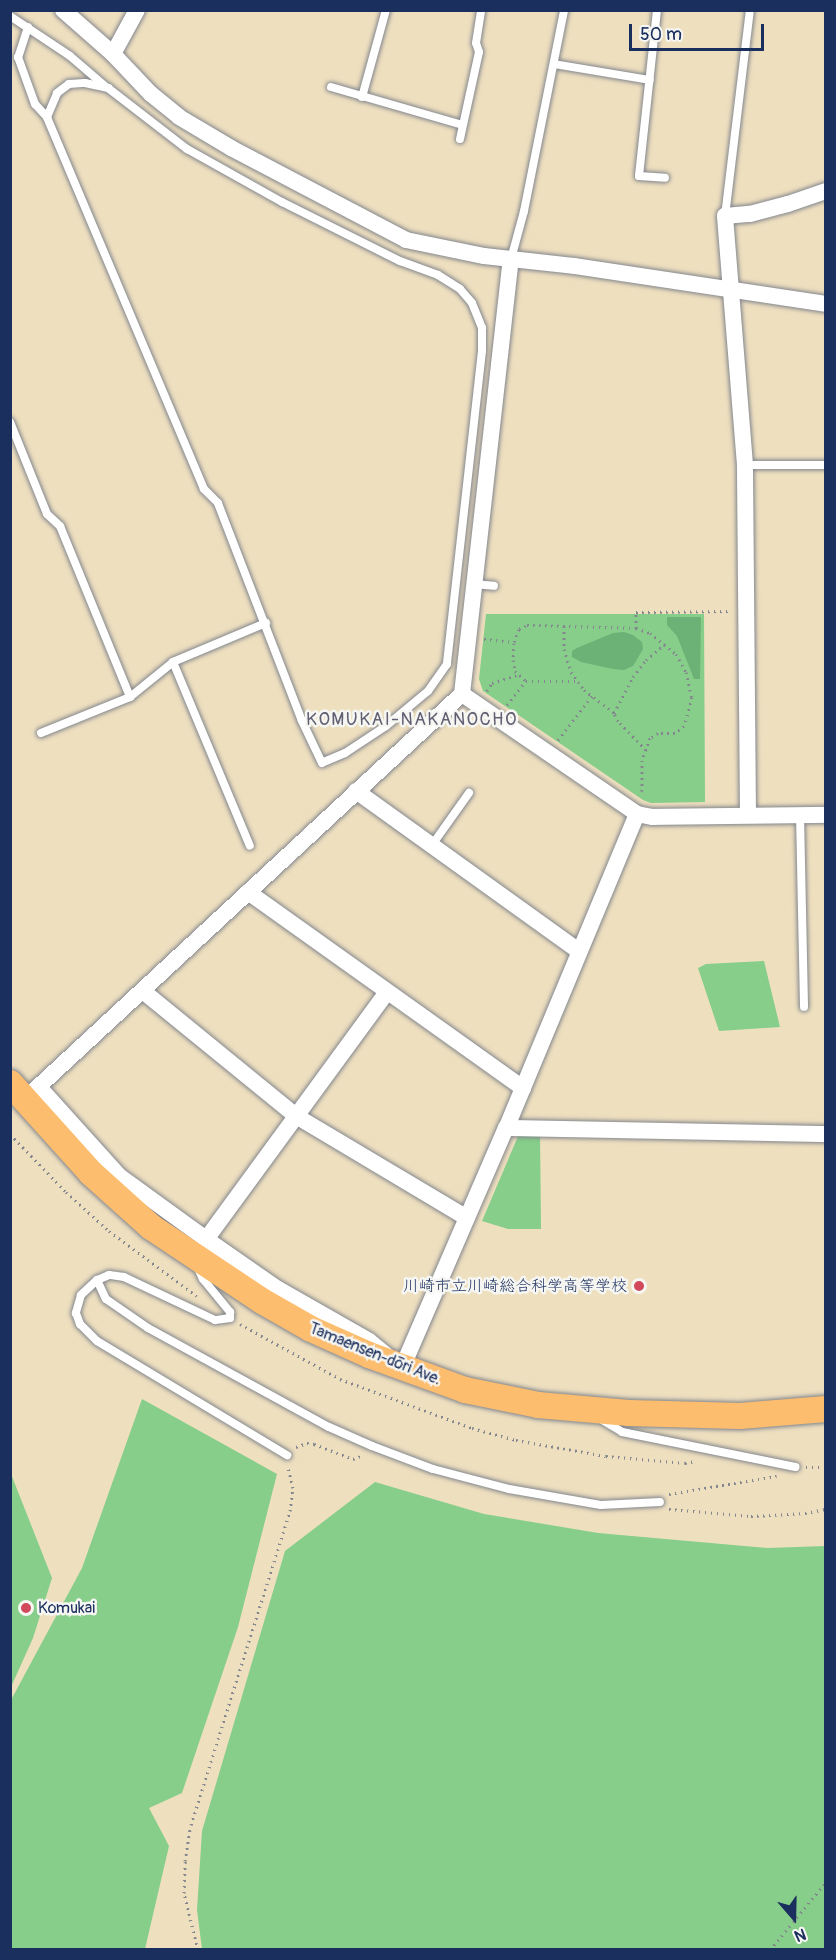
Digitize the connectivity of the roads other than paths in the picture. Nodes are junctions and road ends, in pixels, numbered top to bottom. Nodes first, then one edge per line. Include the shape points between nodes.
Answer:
1 (63, 10) edge
2 (386, 10) edge
3 (481, 10) edge
4 (564, 10) edge
5 (657, 10) edge
6 (750, 10) edge
7 (130, 14) edge
8 (10, 16) edge
9 (28, 27) junction
10 (113, 54) junction
11 (554, 64) junction
12 (650, 80) junction
13 (331, 87) dead end
14 (108, 88) junction
15 (362, 97) junction
16 (47, 117) junction
17 (463, 125) junction
18 (460, 139) dead end
19 (665, 178) dead end
20 (825, 191) edge
21 (725, 216) junction
22 (511, 259) junction
23 (731, 290) junction
24 (825, 304) edge
25 (10, 422) edge
26 (745, 465) junction
27 (825, 465) edge
28 (472, 584) junction
29 (494, 585) dead end
30 (266, 623) junction
31 (173, 662) junction
32 (462, 694) junction
33 (130, 697) junction
34 (40, 734) dead end
35 (356, 791) junction
36 (469, 794) dead end
37 (636, 807) junction
38 (748, 815) junction
39 (800, 815) junction
40 (825, 815) edge
41 (249, 846) dead end
42 (432, 846) junction
43 (248, 892) junction
44 (579, 951) junction
45 (144, 992) junction
46 (387, 992) junction
47 (804, 1007) dead end
48 (523, 1088) junction
49 (25, 1090) edge
50 (296, 1116) junction
51 (506, 1128) junction
52 (825, 1134) edge
53 (467, 1218) junction
54 (199, 1248) junction
55 (97, 1280) junction
56 (402, 1368) junction
57 (583, 1409) junction
58 (825, 1409) edge
59 (287, 1455) road end
60 (795, 1467) road end
61 (660, 1502) road end

1 - 10 street
2 - 15 lane
3 - 17 lane via 476,43 479,52
4 - 11 lane
5 - 12 lane
6 - 21 lane
7 - 10 street
8 - 9 lane
9 - 14 lane
9 - 16 lane via 18,57 35,104
10 - 22 street via 179,117 406,240
11 - 12 lane
11 - 22 lane
12 - 19 lane via 639,176
13 - 15 lane
14 - 16 lane via 85,82 69,84 57,93
14 - 30 lane via 186,149 282,202 460,289 472,303 482,328 447,664 428,691 387,726 322,763
15 - 17 lane
16 - 30 lane via 204,489 218,503
17 - 18 lane
20 - 21 street via 769,209
21 - 23 street
22 - 23 street
22 - 28 street
23 - 24 street
23 - 26 street
25 - 33 lane via 47,514 60,526
26 - 27 lane
26 - 38 street
28 - 29 lane
28 - 32 street
30 - 31 lane
31 - 33 lane
31 - 41 lane
32 - 35 street
32 - 37 street
33 - 34 lane
35 - 42 street
35 - 43 street
36 - 42 lane
37 - 38 street via 653,817
37 - 44 street
38 - 39 street
39 - 40 street
39 - 47 lane
42 - 44 street
43 - 45 street
43 - 46 street
44 - 48 street
45 - 49 street
45 - 50 street
46 - 48 street
46 - 50 street
48 - 51 street
49 - 54 main road, Tamaensen-dōri Ave. via 111,1193
50 - 53 street
50 - 54 street
51 - 52 street
51 - 53 street
53 - 56 street
54 - 55 lane via 203,1279 230,1312 230,1318 219,1321 204,1316 124,1277 109,1275
54 - 56 main road, Tamaensen-dōri Ave. via 311,1329
55 - 59 lane via 81,1295 76,1313 80,1324 97,1341
55 - 61 lane via 106,1299 148,1328 329,1427 432,1469 509,1489 601,1505
56 - 57 main road, Tamaensen-dōri Ave. via 500,1399
57 - 58 main road, Tamaensen-dōri Ave. via 740,1416
57 - 60 lane via 622,1432

